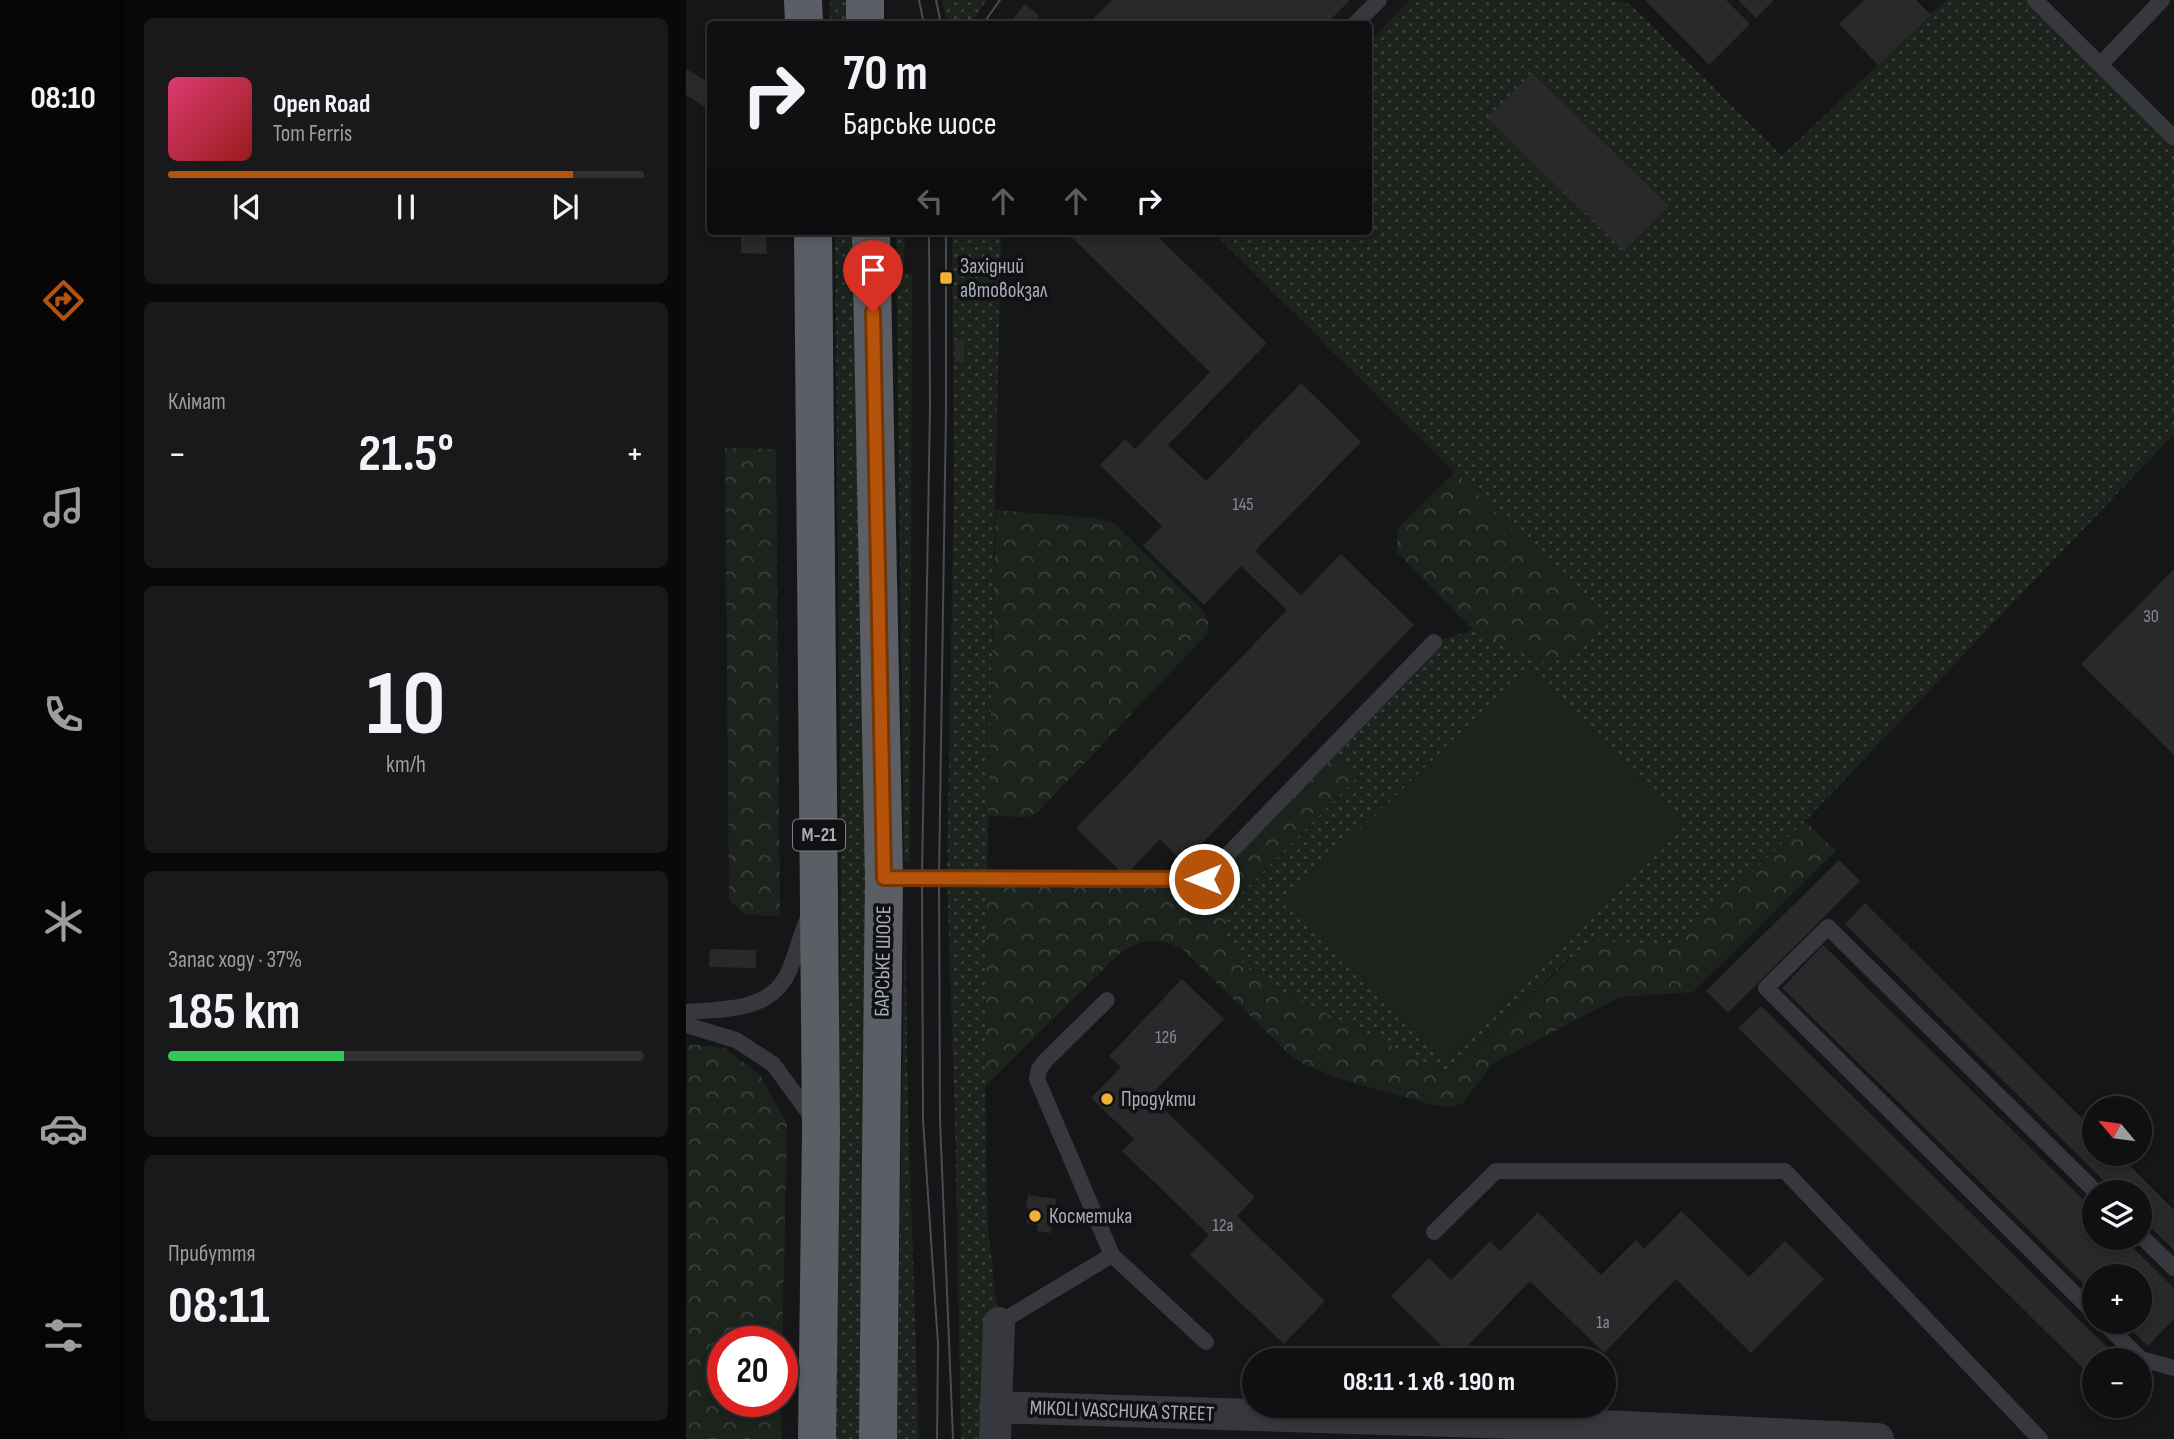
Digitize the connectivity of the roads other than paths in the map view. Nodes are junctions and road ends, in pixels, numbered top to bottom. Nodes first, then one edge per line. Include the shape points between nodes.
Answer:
1 (803, 0) edge
2 (865, 0) edge
3 (1379, 0) edge
4 (2035, 0) edge
5 (2162, 0) edge
6 (804, 21) edge
7 (865, 21) edge
8 (1358, 21) edge
9 (2100, 65) junction
10 (2174, 138) edge
11 (813, 235) edge
12 (871, 235) edge
13 (1434, 642) dead end
14 (884, 878) junction
15 (820, 889) junction
16 (1107, 1000) dead end
17 (686, 1012) edge
18 (686, 1025) edge
19 (821, 1131) junction
20 (2084, 1180) edge
21 (1434, 1231) dead end
22 (2152, 1247) edge
23 (1112, 1255) junction
24 (2174, 1268) edge
25 (2082, 1301) edge
26 (999, 1322) joint
27 (2115, 1334) edge
28 (1206, 1342) dead end
29 (2174, 1368) edge
30 (995, 1407) junction
31 (1407, 1429) edge
32 (1575, 1432) edge
33 (1769, 1436) edge
34 (817, 1439) edge
35 (878, 1439) edge
36 (995, 1439) edge
37 (1878, 1439) edge
38 (2040, 1439) edge

1 - 6 highway
2 - 7 highway
3 - 8 lane
4 - 9 lane
5 - 9 lane
9 - 10 lane
11 - 15 highway, М-21
12 - 14 highway, БАРСЬКЕ ШОСЕ
13 - 14 lane via 1204,879
14 - 35 highway, БАРСЬКЕ ШОСЕ
15 - 17 lane via 788,975 768,997 750,1006
15 - 19 highway, М-21
16 - 23 lane via 1046,1060 1037,1079
18 - 19 lane via 736,1040 773,1064
19 - 34 highway, М-21
20 - 25 lane via 1828,927 1766,988
21 - 38 lane via 1496,1171 1785,1171
22 - 24 lane
23 - 26 lane
23 - 28 lane
26 - 30 street
27 - 29 lane via 2141,1359
30 - 31 street, MIKOLI VASCHUKA STREET
30 - 36 street
31 - 32 street, MIKOLI VASCHUKA STREET
32 - 33 street, MIKOLI VASCHUKA STREET
33 - 37 street, MIKOLI VASCHUKA STREET

